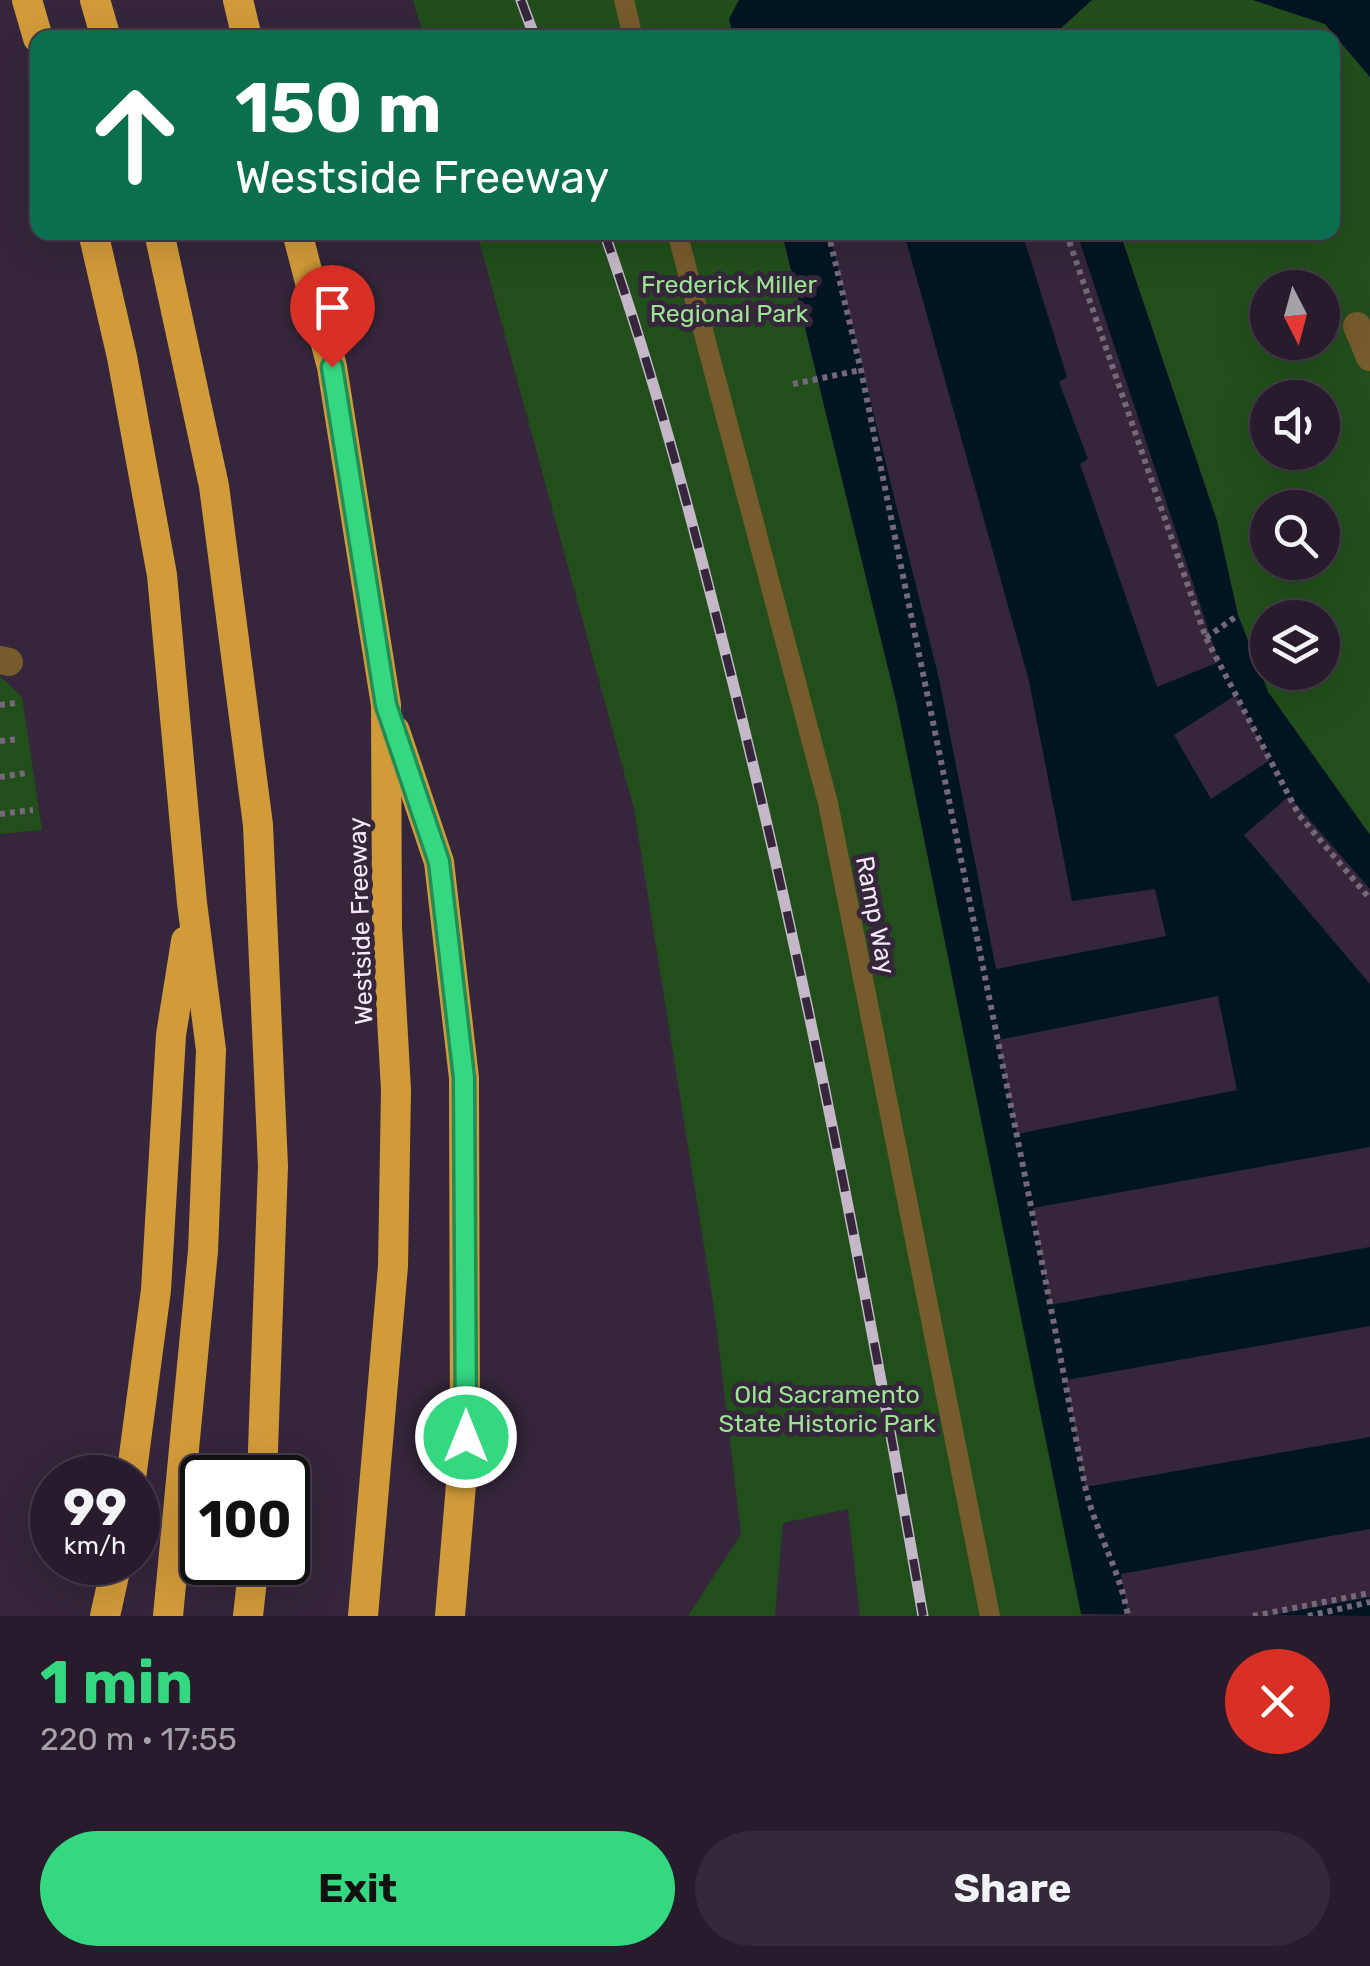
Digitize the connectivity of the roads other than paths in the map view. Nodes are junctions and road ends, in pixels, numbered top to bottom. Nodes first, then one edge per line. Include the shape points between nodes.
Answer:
1 (28, 0) edge
2 (95, 0) edge
3 (238, 0) edge
4 (624, 0) edge
5 (36, 30) edge
6 (104, 30) edge
7 (246, 30) edge
8 (631, 30) edge
9 (95, 240) edge
10 (161, 240) edge
11 (300, 240) edge
12 (679, 240) edge
13 (1358, 326) dead end
14 (1370, 357) edge
15 (386, 705) junction
16 (192, 904) junction
17 (134, 1455) edge
18 (263, 1455) edge
19 (113, 1585) edge
20 (251, 1585) edge
21 (106, 1616) edge
22 (168, 1616) edge
23 (248, 1616) edge
24 (363, 1616) edge
25 (450, 1616) edge
26 (990, 1616) edge

1 - 5 highway
2 - 6 highway
3 - 7 highway
4 - 8 lane
9 - 16 highway via 162,575
10 - 18 highway via 214,486 258,825 274,1166
11 - 15 highway, Westside Freeway via 332,367
12 - 26 lane, Ramp Way via 828,803
13 - 14 street
15 - 24 highway, Westside Freeway via 396,1090 392,1266
15 - 25 highway via 439,862 464,1078 466,1437
16 - 17 highway via 171,1035 156,1290
16 - 22 highway via 211,1050 204,1251
19 - 21 highway
20 - 23 highway

